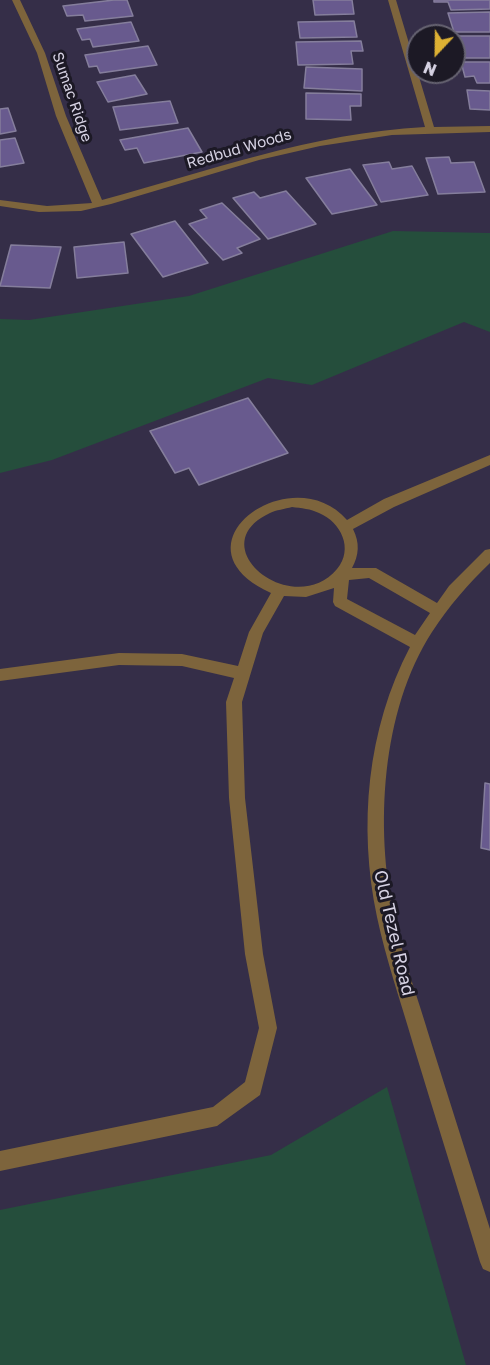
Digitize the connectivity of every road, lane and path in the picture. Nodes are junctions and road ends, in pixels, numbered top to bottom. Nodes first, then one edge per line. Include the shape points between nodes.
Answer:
1 (16, 0) edge
2 (392, 0) edge
3 (430, 129) junction
4 (490, 129) edge
5 (0, 203) edge
6 (98, 204) junction
7 (490, 460) edge
8 (345, 527) junction
9 (490, 554) edge
10 (342, 575) junction
11 (280, 590) junction
12 (437, 610) junction
13 (416, 643) junction
14 (243, 674) junction
15 (0, 675) edge
16 (0, 1161) edge
17 (490, 1262) edge

1 - 6 street, Sumac Ridge via 41,52 61,116
2 - 3 street
3 - 4 street, Redbud Woods
3 - 6 street, Redbud Woods via 379,132 296,148
5 - 6 street, Redbud Woods via 65,209
7 - 8 street via 389,503
8 - 10 street via 353,547
8 - 11 street via 327,511 292,502 267,508 246,521 238,535 242,565 253,578
9 - 12 street, Old Tezel Road
10 - 11 street via 309,591
10 - 12 street via 371,572
10 - 13 street via 340,602
11 - 14 street via 256,632
12 - 13 street, Old Tezel Road
13 - 17 street, Old Tezel Road via 386,719 378,763 377,861 400,971
14 - 15 street via 182,660 119,659
14 - 16 street via 234,702 237,798 254,954 268,1028 253,1088 217,1116

